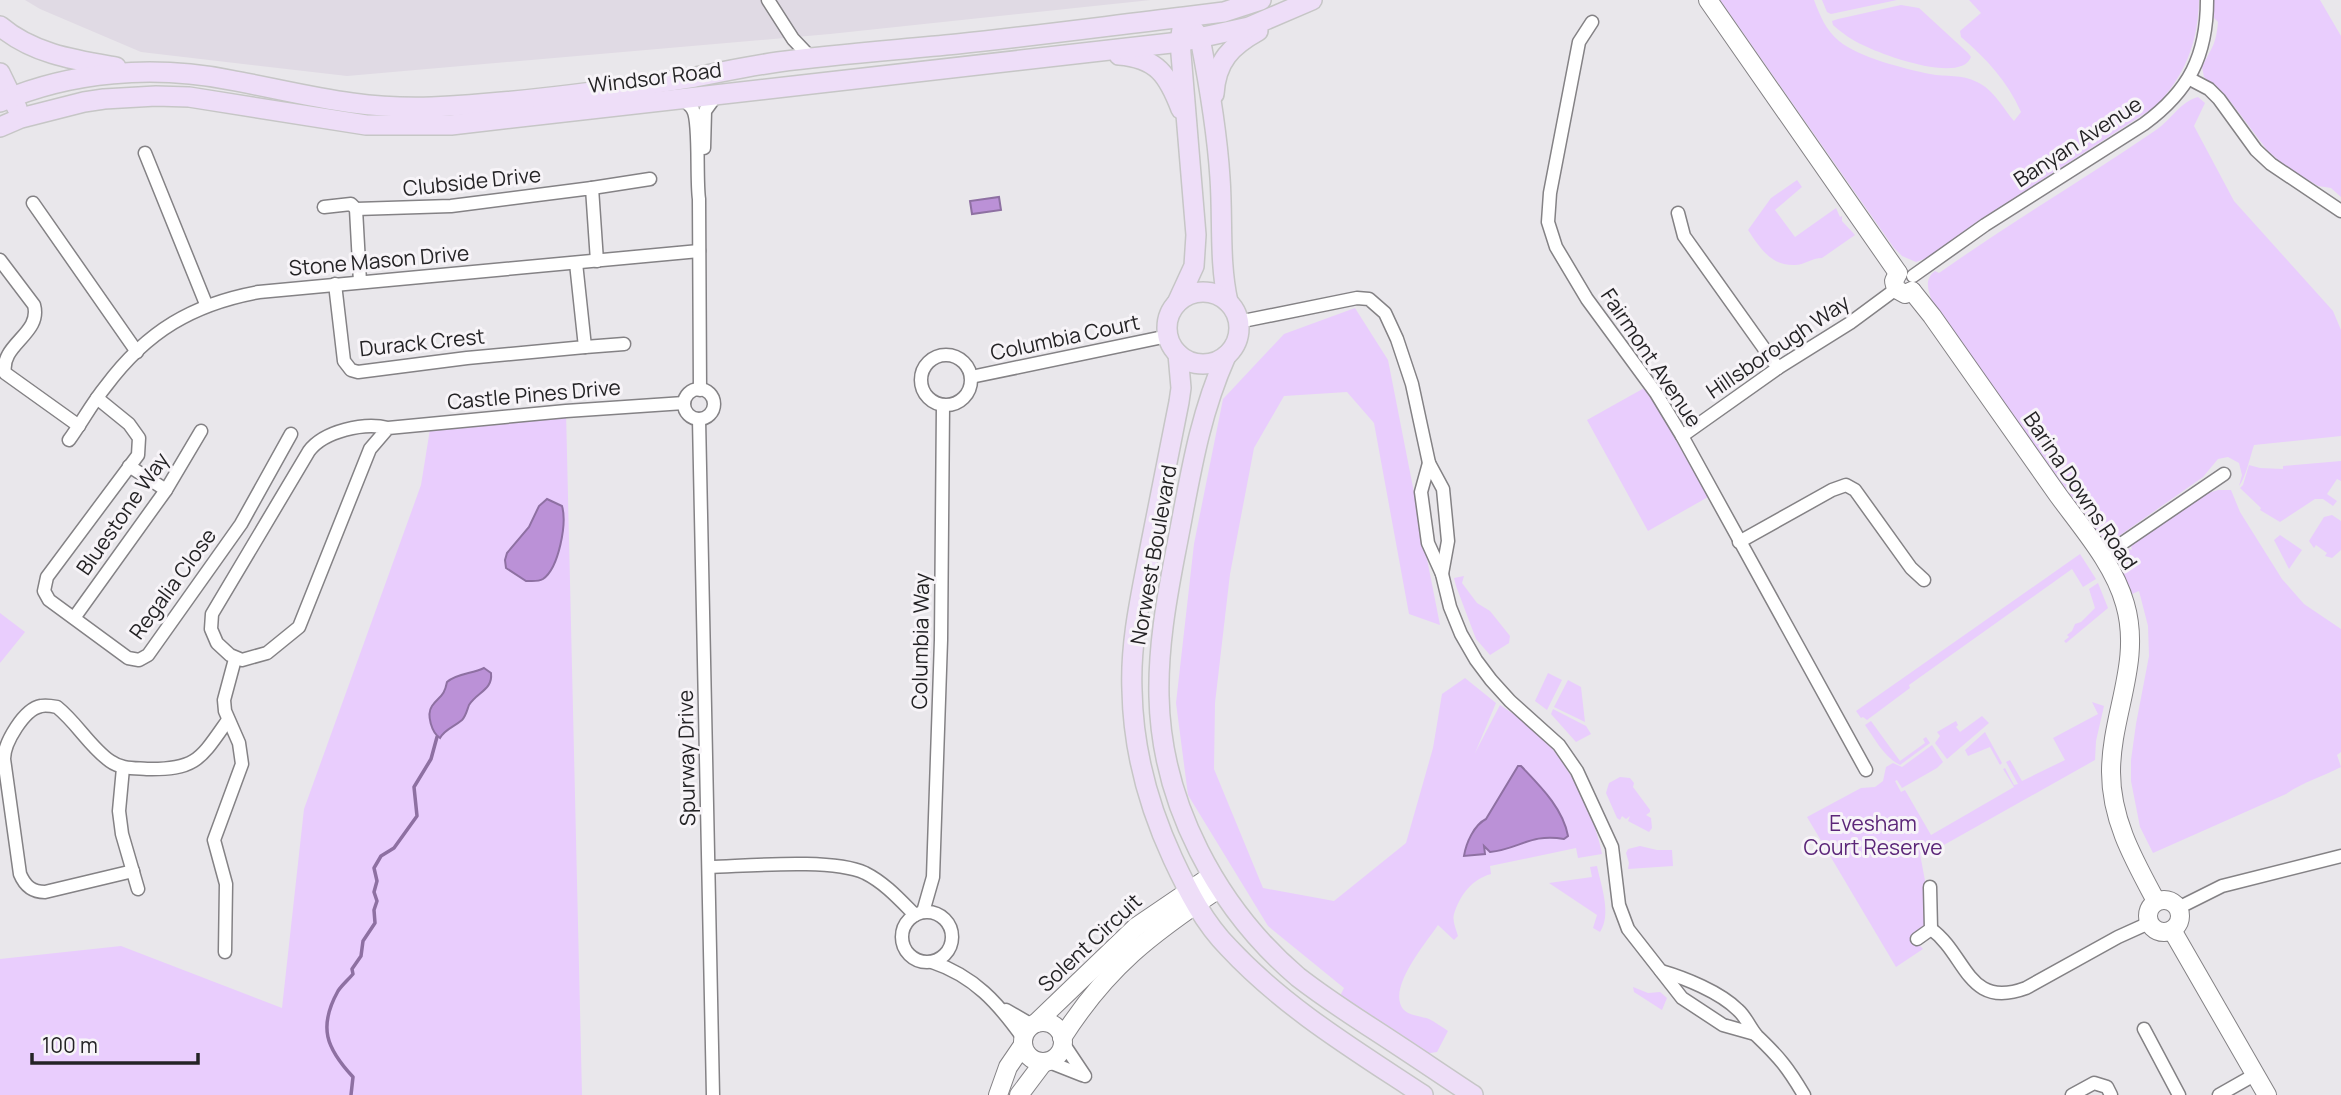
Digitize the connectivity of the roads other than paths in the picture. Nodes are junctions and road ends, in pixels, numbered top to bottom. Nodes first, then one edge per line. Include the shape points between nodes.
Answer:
1 (768, 0) edge
2 (1261, 0) edge
3 (1708, 0) edge
4 (2207, 0) edge
5 (1305, 3) edge
6 (1184, 17) junction
7 (1592, 22) dead end
8 (783, 25) junction
9 (0, 26) edge
10 (1200, 38) junction
11 (1180, 42) junction
12 (1086, 53) junction
13 (812, 59) junction
14 (778, 62) junction
15 (144, 71) junction
16 (0, 73) edge
17 (2190, 79) junction
18 (718, 93) junction
19 (680, 97) junction
20 (4, 101) edge
21 (10, 123) edge
22 (1216, 130) junction
23 (1189, 133) junction
24 (145, 153) dead end
25 (650, 179) dead end
26 (592, 188) junction
27 (699, 199) junction
28 (33, 203) dead end
29 (324, 206) dead end
30 (356, 209) junction
31 (2341, 211) edge
32 (1678, 213) dead end
33 (699, 251) junction
34 (0, 260) edge
35 (597, 261) junction
36 (576, 263) junction
37 (360, 282) junction
38 (1905, 283) junction
39 (335, 284) junction
40 (1228, 302) junction
41 (1177, 303) junction
42 (206, 304) junction
43 (1238, 322) junction
44 (1168, 335) junction
45 (624, 344) dead end
46 (585, 347) junction
47 (137, 352) junction
48 (1178, 354) junction
49 (1226, 356) junction
50 (1778, 368) junction
51 (971, 377) junction
52 (700, 390) junction
53 (97, 398) junction
54 (684, 403) junction
55 (943, 405) junction
56 (699, 419) junction
57 (79, 426) junction
58 (388, 428) junction
59 (201, 431) dead end
60 (291, 433) dead end
61 (1682, 436) junction
62 (69, 440) dead end
63 (1429, 463) junction
64 (129, 466) junction
65 (2224, 474) dead end
66 (166, 490) junction
67 (1740, 542) junction
68 (2102, 557) junction
69 (1442, 574) junction
70 (1924, 580) dead end
71 (74, 618) junction
72 (236, 659) junction
73 (229, 720) junction
74 (123, 768) junction
75 (1866, 770) dead end
76 (2341, 856) edge
77 (709, 867) junction
78 (133, 871) junction
79 (933, 877) junction
80 (1216, 882) junction
81 (1930, 887) dead end
82 (138, 889) dead end
83 (1192, 898) junction
84 (2156, 901) junction
85 (2178, 908) junction
86 (919, 914) junction
87 (938, 915) junction
88 (2149, 923) junction
89 (1931, 929) junction
90 (2172, 930) junction
91 (1917, 939) dead end
92 (952, 941) junction
93 (225, 952) dead end
94 (932, 962) junction
95 (1660, 971) junction
96 (965, 976) junction
97 (2144, 1029) dead end
98 (1028, 1033) junction
99 (1755, 1034) junction
100 (1063, 1041) junction
101 (1046, 1062) junction
102 (2256, 1074) junction
103 (713, 1095) edge
104 (998, 1095) edge
105 (1019, 1095) edge
106 (1423, 1095) edge
107 (1473, 1095) edge
108 (1804, 1095) edge
109 (2072, 1095) edge
110 (2112, 1095) edge
111 (2179, 1095) edge
112 (2219, 1095) edge
113 (2267, 1095) edge

1 - 8 street
2 - 6 main road, Windsor Road via 1224,12
3 - 38 street, Barina Downs Road
4 - 17 street, Banyan Avenue via 2204,43
5 - 10 main road, Windsor Road via 1249,27
5 - 22 main road via 1246,37 1224,57 1215,84
6 - 10 main road
6 - 11 main road
6 - 13 main road, Windsor Road
7 - 61 street, Fairmont Avenue via 1579,42 1548,222 1572,275
8 - 13 street
8 - 14 street via 785,50
9 - 15 main road via 48,53
10 - 11 main road, Windsor Road
10 - 22 main road
11 - 12 main road, Windsor Road
11 - 23 main road
12 - 18 main road, Windsor Road
12 - 23 main road via 1134,57 1156,66 1173,91
13 - 14 main road, Windsor Road
14 - 15 main road, Windsor Road via 566,94 407,108 322,100 198,75
15 - 20 main road, Windsor Road via 89,77
16 - 20 main road
17 - 31 street via 2219,99 2271,164
17 - 38 street, Banyan Avenue via 2144,124 1985,225
18 - 19 main road, Windsor Road
18 - 27 street via 705,111 704,178
19 - 21 main road, Windsor Road via 411,126 366,125 156,96 104,99
19 - 27 street via 695,112
20 - 21 main road
22 - 40 main road via 1222,272
23 - 41 main road via 1196,225 1194,266
24 - 42 street
25 - 26 street, Clubside Drive
26 - 30 street, Clubside Drive via 451,206
26 - 35 street
27 - 33 street
28 - 47 street
29 - 30 street, Clubside Drive via 351,204
30 - 37 street
32 - 50 street via 1684,236
33 - 35 street, Stone Mason Drive
33 - 52 street
34 - 57 street via 36,313 4,354 1,365 5,373
35 - 36 street, Stone Mason Drive
36 - 37 street, Stone Mason Drive
36 - 46 street
37 - 39 street, Stone Mason Drive
38 - 50 street, Hillsborough Way
38 - 68 street, Barina Downs Road
39 - 42 street, Stone Mason Drive via 260,292
39 - 46 street, Durack Crest via 344,361 358,372
40 - 41 main road via 1204,293
40 - 43 main road
41 - 44 main road via 1167,325
42 - 47 street, Stone Mason Drive via 183,315
43 - 49 main road via 1237,339
43 - 63 street via 1342,299 1369,299 1377,304 1392,324 1401,350
44 - 48 main road
44 - 51 street, Columbia Court
45 - 46 street, Durack Crest
47 - 53 street, Stone Mason Drive
48 - 49 main road via 1199,364
48 - 83 main road, Norwest Boulevard via 1181,388 1140,600 1132,689 1134,728 1147,789 1156,820
49 - 80 main road, Norwest Boulevard via 1202,419 1166,602 1159,673 1173,786
50 - 61 street, Hillsborough Way
51 - 55 street via 964,398
51 - 55 street via 964,363 952,356 928,364 922,376 924,390 929,399
52 - 54 street via 688,395
52 - 56 street via 712,398 713,408
53 - 57 street, Stone Mason Drive
53 - 64 street, Regalia Close via 139,438 138,455
54 - 56 street via 687,412
54 - 58 street, Castle Pines Drive
55 - 79 street, Columbia Way
56 - 77 street, Spurway Drive
57 - 62 street, Stone Mason Drive
58 - 72 street via 370,449 299,627 267,653
58 - 72 street, Castle Pines Drive via 333,433 319,439 309,451 212,614 213,636
59 - 66 street, Bluestone Way
60 - 71 street, Regalia Close via 241,523 148,655 139,660 128,658
61 - 67 street, Fairmont Avenue
63 - 69 street via 1443,489 1448,541
63 - 69 street via 1421,492 1428,543
64 - 66 street
64 - 71 street, Regalia Close via 47,577 44,591 49,600
65 - 68 street
66 - 71 street, Bluestone Way
67 - 70 street via 1846,485 1855,490
67 - 75 street, Fairmont Avenue
68 - 84 street, Barina Downs Road via 2124,601 2131,632 2128,676 2112,754 2112,790 2129,850
69 - 95 street via 1450,607 1476,660 1510,701 1559,745 1577,771 1612,847 1623,917
72 - 73 street via 224,700
73 - 74 street via 207,752 181,766
73 - 93 street via 242,755 214,840 226,884
74 - 78 street via 119,811
74 - 78 street via 102,754 57,707 40,706 26,715 4,749 20,874 28,887 46,892
76 - 85 street via 2222,886
77 - 86 street via 846,867 865,873
77 - 103 street, Spurway Drive
78 - 82 street
79 - 86 street, Columbia Way
79 - 87 street, Columbia Way
80 - 83 street, Solent Circuit
80 - 107 main road, Norwest Boulevard via 1263,942 1301,979
81 - 89 street
83 - 98 street, Solent Circuit via 1150,916 1123,938
83 - 100 street, Solent Circuit via 1089,998
83 - 106 main road, Norwest Boulevard via 1228,948 1274,991
84 - 85 street via 2171,901
84 - 88 street via 2149,908
85 - 90 street via 2180,918
86 - 87 street
86 - 94 street via 904,928 903,944 917,960
87 - 92 street via 949,925
88 - 89 street via 2026,988 2002,994 1972,982 1946,942
88 - 90 street via 2161,932
89 - 91 street
90 - 102 street
92 - 94 street via 945,954
92 - 96 street
94 - 96 street
95 - 99 street via 1682,998 1723,1025
95 - 99 street via 1694,981 1738,1009
96 - 98 street
97 - 111 street
98 - 100 street via 1043,1022 1055,1027
98 - 101 street via 1029,1058
98 - 104 street, Solent Circuit
99 - 108 street via 1780,1056
100 - 101 street via 1056,1058
100 - 101 street via 1085,1076
101 - 105 street
102 - 112 street
102 - 113 street
109 - 110 street via 2094,1083 2107,1087

